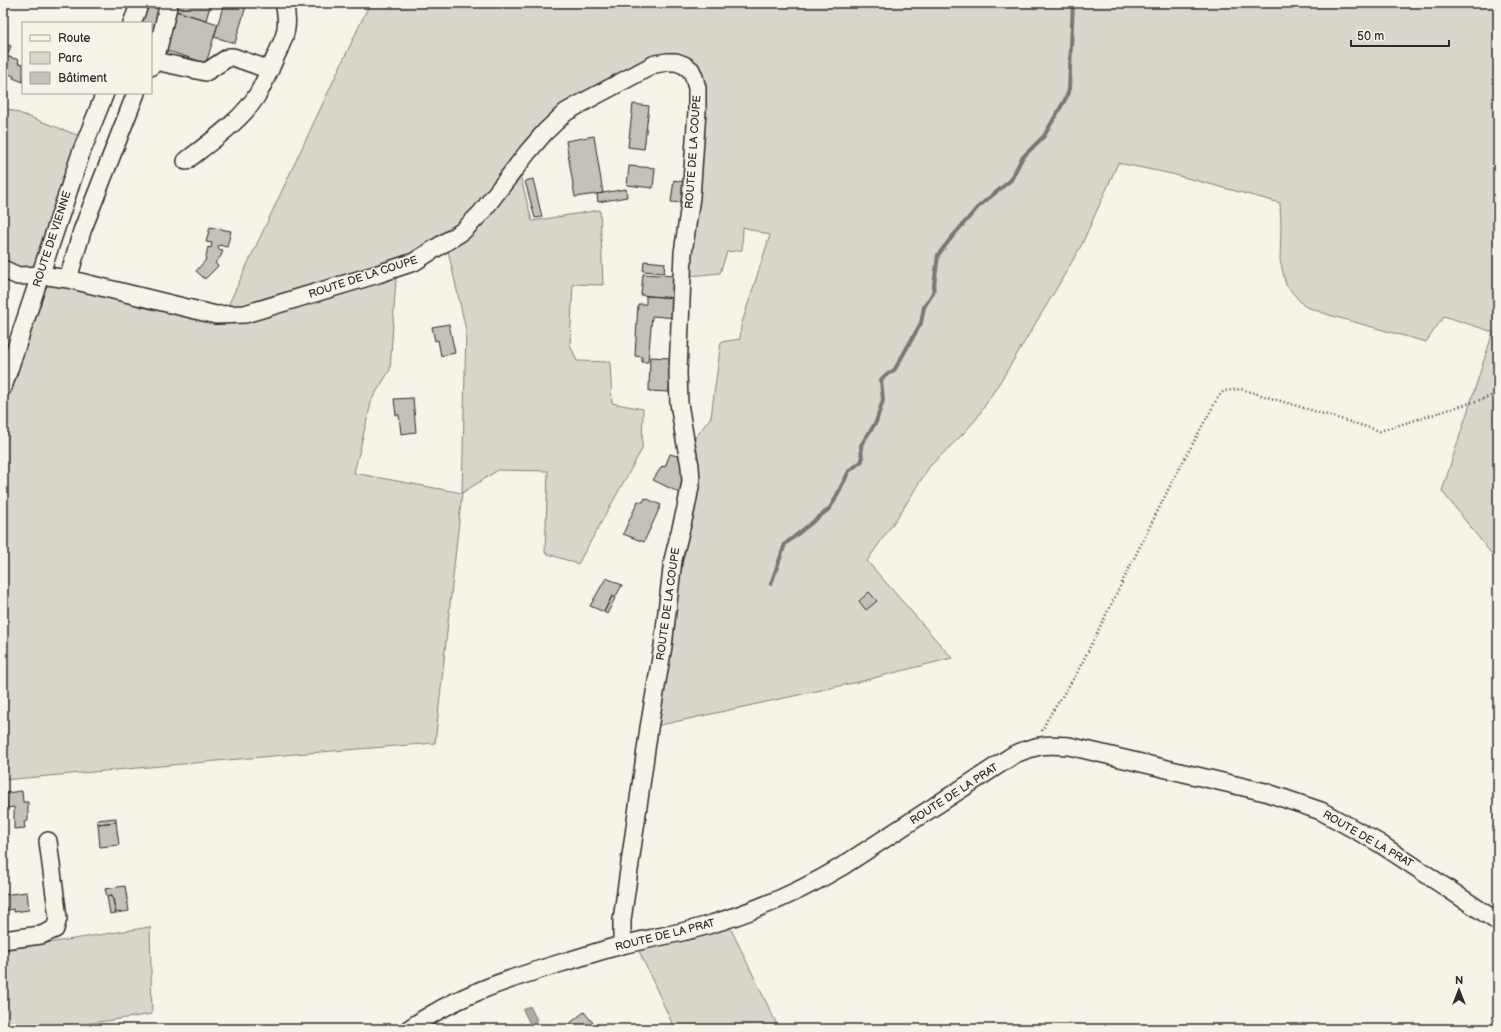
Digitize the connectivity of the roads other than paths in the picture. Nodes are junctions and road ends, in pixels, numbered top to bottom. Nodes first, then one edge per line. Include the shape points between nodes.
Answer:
1 (140, 3) edge
2 (169, 3) edge
3 (284, 3) edge
4 (132, 22) edge
5 (153, 64) edge
6 (270, 70) junction
7 (105, 94) edge
8 (136, 94) edge
9 (186, 160) dead end
10 (3, 269) edge
11 (40, 275) junction
12 (68, 279) junction
13 (3, 387) edge
14 (48, 841) dead end
15 (1498, 922) edge
16 (3, 940) edge
17 (622, 945) junction
18 (409, 1029) edge

1 - 4 street
2 - 5 street
3 - 6 street via 288,25
5 - 6 street via 206,72 233,57
6 - 9 street via 259,93 245,110 222,133
7 - 11 street, ROUTE DE VIENNE via 81,153
8 - 12 street via 82,232
10 - 11 street, ROUTE DE LA COUPE via 18,276
11 - 12 street, ROUTE DE LA COUPE
11 - 13 street, ROUTE DE VIENNE
12 - 17 street, ROUTE DE LA COUPE via 203,312 228,315 245,314 414,262 463,231 481,213 545,132 566,112 655,64 676,62 691,70 697,88 691,197 683,253 678,372 679,403 691,482 672,567 663,646 645,750 622,920
14 - 16 street via 58,918 55,929 41,935
15 - 17 street, ROUTE DE LA PRAT via 1379,843 1321,811 1265,792 1069,746 1048,745 1035,746 1015,754 813,884 704,927
17 - 18 street, ROUTE DE LA PRAT via 489,986 447,1005

